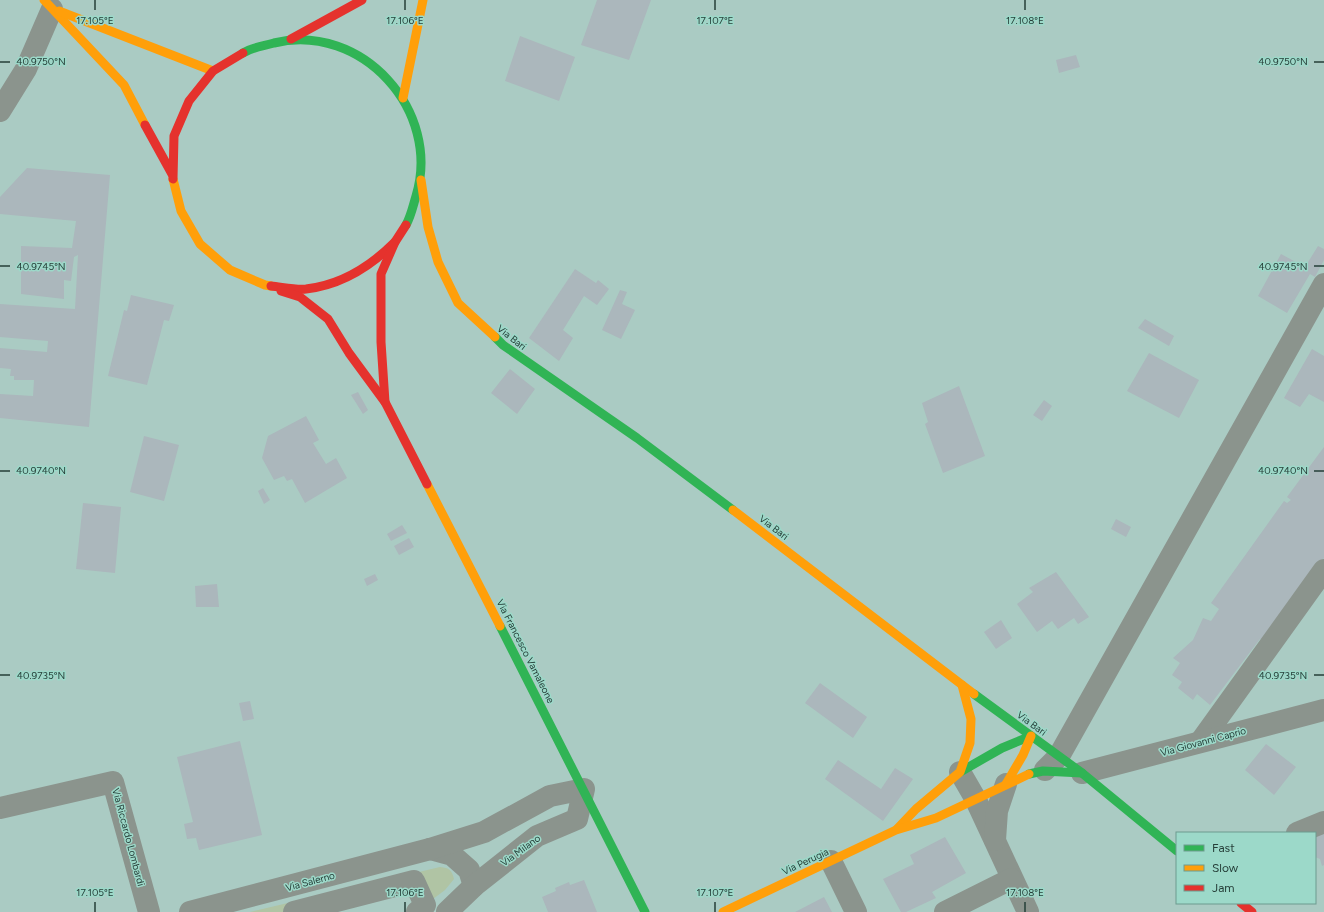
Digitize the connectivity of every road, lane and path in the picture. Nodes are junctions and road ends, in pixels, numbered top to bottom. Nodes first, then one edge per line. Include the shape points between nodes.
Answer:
1 (362, 0) edge
2 (423, 0) edge
3 (48, 4) edge
4 (291, 39) junction
5 (213, 71) junction
6 (403, 98) junction
7 (0, 111) edge
8 (172, 174) junction
9 (421, 180) junction
10 (395, 242) junction
11 (1324, 284) edge
12 (265, 285) junction
13 (385, 402) junction
14 (1324, 570) edge
15 (962, 685) junction
16 (1324, 710) edge
17 (1031, 736) junction
18 (1202, 742) junction
19 (1059, 756) junction
20 (1043, 771) junction
21 (960, 772) junction
22 (1082, 773) junction
23 (1006, 784) junction
24 (584, 788) junction
25 (975, 798) junction
26 (0, 808) edge
27 (1324, 822) edge
28 (896, 830) junction
29 (1300, 832) edge
30 (995, 843) junction
31 (430, 850) junction
32 (1176, 850) edge
33 (831, 861) junction
34 (1011, 879) junction
35 (474, 886) junction
36 (1242, 904) edge
37 (149, 912) edge
38 (190, 912) edge
39 (294, 912) edge
40 (417, 912) edge
41 (447, 912) edge
42 (645, 912) edge
43 (723, 912) edge
44 (856, 912) edge
45 (945, 912) edge
46 (1028, 912) edge
47 (1252, 912) edge

1 - 4 main road
2 - 6 main road
3 - 5 main road
3 - 7 street via 26,69
3 - 8 main road via 124,85
4 - 5 main road via 249,49
4 - 6 main road via 324,42 355,54 382,72
5 - 8 main road via 189,100 174,136
6 - 9 main road via 419,137
8 - 12 main road via 181,211 200,244 230,270
9 - 10 main road via 409,220
9 - 15 main road, Via Bari via 428,226 438,262 458,303 503,345 637,438
10 - 12 main road via 378,259 344,280 305,289
10 - 13 main road via 381,274 381,342
11 - 19 street
12 - 13 main road via 300,297 328,319
13 - 24 main road, Via Francesco Vamaleone
14 - 18 street
15 - 17 main road, Via Bari
15 - 21 main road via 972,719 970,743
16 - 18 street, Via Giovanni Caprio
17 - 19 main road, Via Bari
17 - 21 main road via 1002,748
17 - 23 main road
18 - 22 street, Via Giovanni Caprio
19 - 20 street
19 - 22 main road, Via Bari
20 - 22 main road
20 - 23 main road
21 - 25 street
21 - 28 main road via 916,809
22 - 32 main road, Via Bari
23 - 25 main road
23 - 30 street via 997,811
24 - 31 street, Via Salerno via 550,796 484,832
24 - 35 street, Via Milano via 577,819 536,836
24 - 42 main road, Via Francesco Vamaleone
25 - 28 main road via 936,818
25 - 30 street
26 - 37 street, Via Riccardo Lombardi via 113,782
27 - 29 street
28 - 33 main road, Via Perugia
30 - 34 street
31 - 35 street via 452,855 469,870
31 - 38 street, Via Salerno
33 - 43 main road, Via Perugia
33 - 44 street
34 - 45 street
34 - 46 street
35 - 41 street, Via Milano
36 - 47 main road
39 - 40 street via 414,881 425,905

